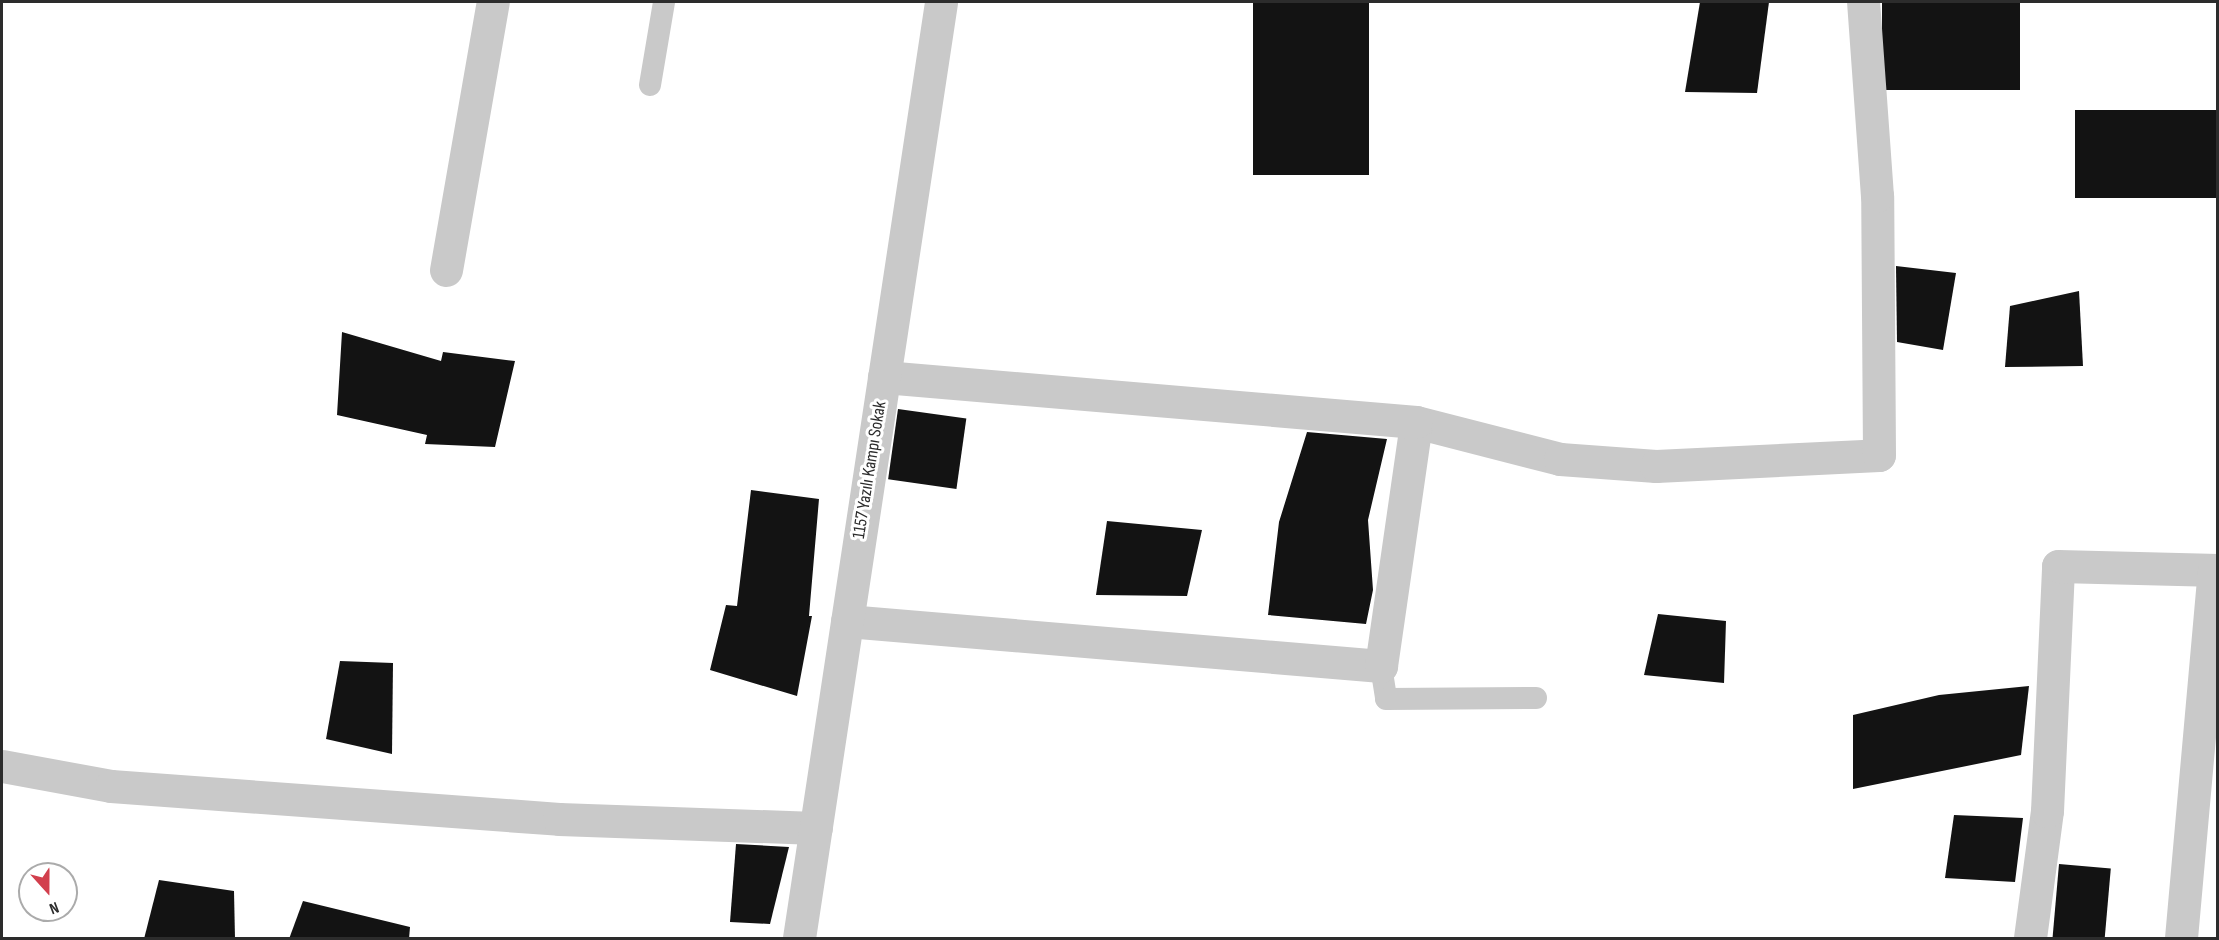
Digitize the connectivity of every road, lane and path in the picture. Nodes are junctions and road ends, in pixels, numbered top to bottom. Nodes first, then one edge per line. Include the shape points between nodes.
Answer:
1 (493, 2) edge
2 (664, 2) edge
3 (941, 2) edge
4 (1863, 2) edge
5 (650, 85) dead end
6 (446, 270) dead end
7 (884, 377) junction
8 (1416, 422) junction
9 (2216, 570) edge
10 (847, 621) junction
11 (1381, 666) junction
12 (1536, 698) dead end
13 (2, 766) edge
14 (816, 828) junction
15 (799, 939) edge
16 (2030, 939) edge
17 (2181, 939) edge

1 - 6 street
2 - 5 lane
3 - 7 street, 1157 Yazılı Kampı Sokak
4 - 8 street via 1877,196 1879,455 1656,466 1560,459
7 - 8 street
7 - 10 street, 1157 Yazılı Kampı Sokak
8 - 11 street
9 - 16 street via 2058,566 2047,811
9 - 17 street
10 - 11 street
10 - 14 street, 1157 Yazılı Kampı Sokak
11 - 12 lane via 1386,699
13 - 14 street via 123,787 559,819
14 - 15 street, 1157 Yazılı Kampı Sokak

